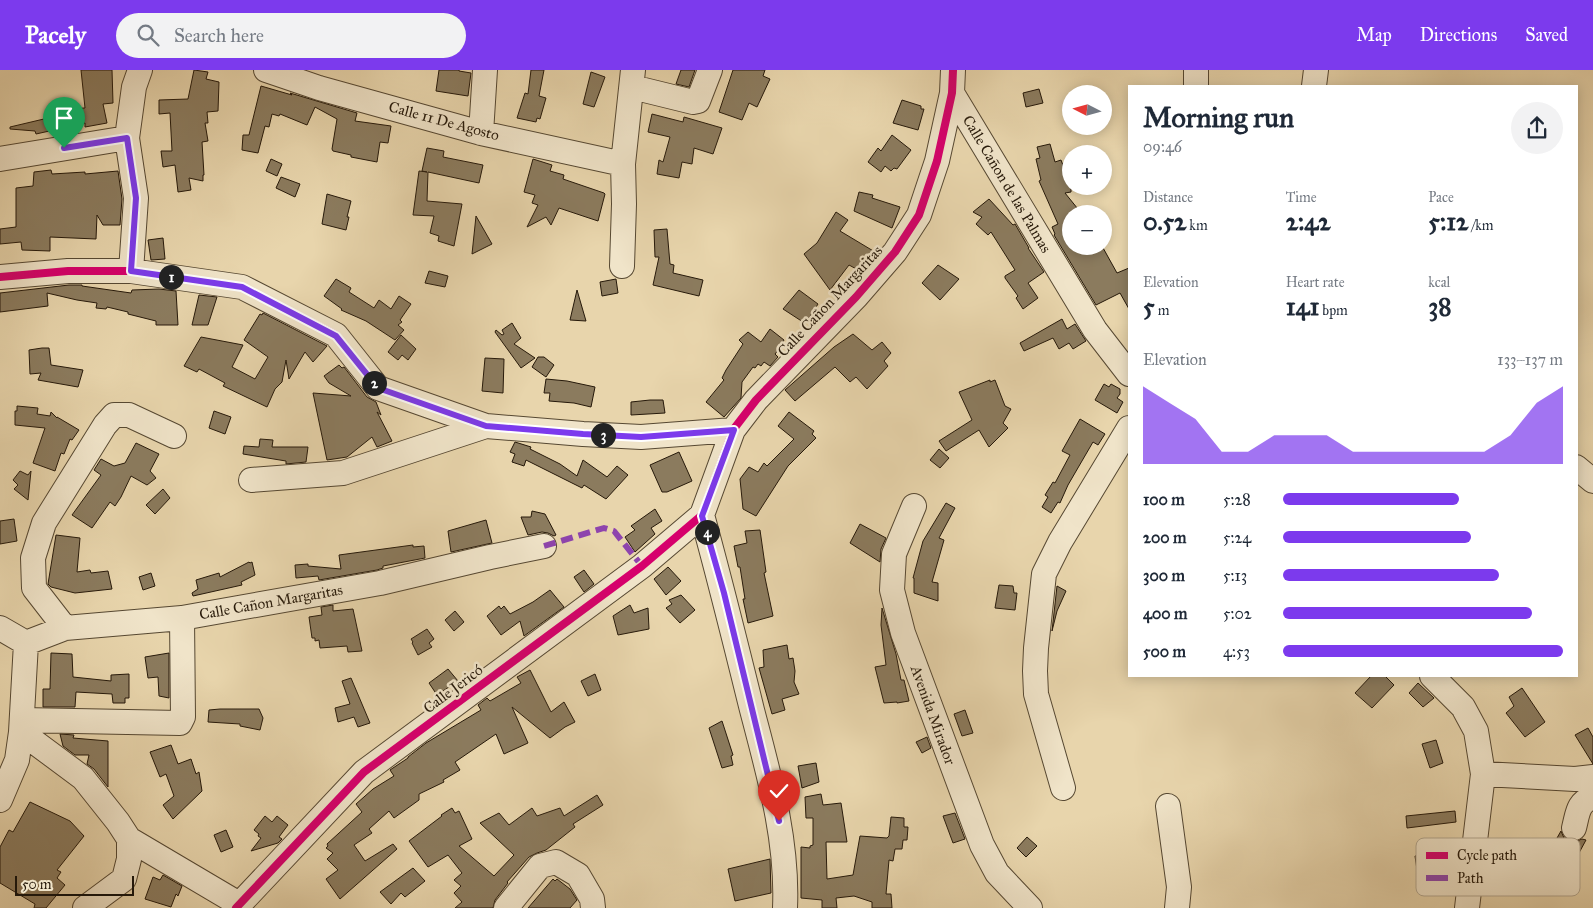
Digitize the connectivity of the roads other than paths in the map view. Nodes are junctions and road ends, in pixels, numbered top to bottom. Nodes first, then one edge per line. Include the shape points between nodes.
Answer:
1 (140, 70) edge
2 (266, 70) edge
3 (486, 70) edge
4 (710, 70) edge
5 (1196, 70) edge
6 (1316, 70) edge
7 (632, 79) edge
8 (953, 81) edge
9 (1196, 85) edge
10 (1314, 85) edge
11 (482, 133) junction
12 (127, 138) junction
13 (0, 159) edge
14 (623, 164) junction
15 (622, 266) dead end
16 (131, 271) junction
17 (0, 277) edge
18 (1128, 373) edge
19 (486, 426) junction
20 (734, 430) junction
21 (1128, 430) edge
22 (174, 436) dead end
23 (1578, 469) edge
24 (251, 480) dead end
25 (1593, 481) edge
26 (914, 506) dead end
27 (702, 516) junction
28 (544, 546) dead end
29 (182, 618) junction
30 (0, 628) edge
31 (65, 628) junction
32 (26, 643) junction
33 (1433, 677) edge
34 (22, 726) junction
35 (1482, 774) junction
36 (1584, 778) edge
37 (1063, 788) dead end
38 (1593, 797) edge
39 (0, 800) edge
40 (1168, 806) dead end
41 (1574, 828) dead end
42 (1475, 838) edge
43 (128, 839) junction
44 (238, 906) edge
45 (85, 908) edge
46 (506, 908) edge
47 (593, 908) edge
48 (785, 908) edge
49 (1030, 908) edge
50 (1177, 908) edge

1 - 12 street via 134,88
2 - 11 street, Calle 11 De Agosto
3 - 11 street
4 - 7 street via 698,101 693,102
5 - 9 street
6 - 10 street
7 - 14 street
8 - 18 street, Calle Cañon de las Palmas via 1095,330
8 - 20 street, Calle Cañon Margaritas via 937,161 919,215 894,252 856,297 756,400
11 - 14 street, Calle 11 De Agosto
12 - 13 street
12 - 16 street via 136,198
14 - 15 street
16 - 17 street via 68,271
16 - 19 street via 242,287 336,336 378,388
19 - 20 street via 641,437
19 - 24 street via 343,473
20 - 27 street, Calle Cañon Margaritas
21 - 37 street via 1044,574 1036,648 1036,694
22 - 31 street via 129,415 114,415 44,523 33,558 34,588
23 - 25 street
26 - 49 street, Avenida Mirador via 894,554 892,590 903,633 982,845 997,873
27 - 44 street, Calle Jericó via 642,566 364,772
27 - 48 street via 779,821
28 - 29 street, Calle Cañon Margaritas via 380,584
29 - 31 street, Calle Cañon Margaritas
29 - 34 street via 183,717 180,723
30 - 32 street
31 - 32 street, Calle Cañon Margaritas
32 - 34 street
33 - 35 street via 1463,707 1476,731
34 - 39 street via 17,760
34 - 43 street, Calle Jericó via 83,778
35 - 36 street
35 - 42 street
38 - 41 street via 1580,806
40 - 50 street via 1179,887
43 - 44 street, Calle Jericó
43 - 45 street via 129,859 124,879
46 - 47 street via 540,866 556,862 578,875 592,899

